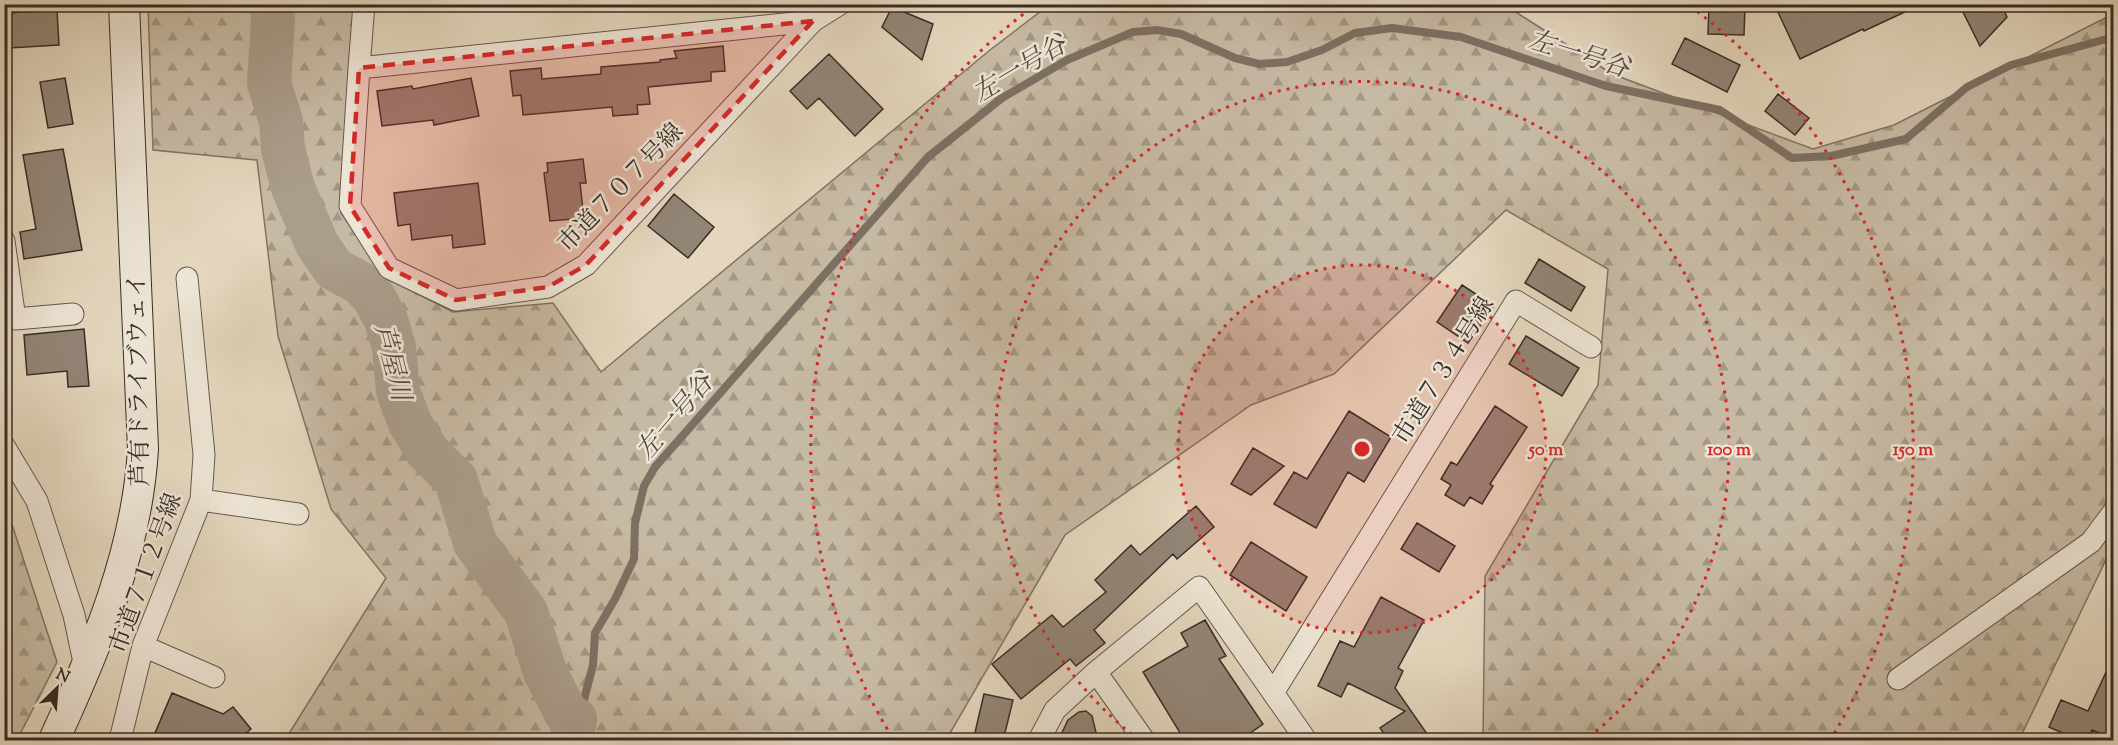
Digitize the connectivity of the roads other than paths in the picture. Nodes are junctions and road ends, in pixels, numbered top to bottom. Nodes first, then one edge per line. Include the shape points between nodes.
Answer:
1 (124, 4) edge
2 (364, 4) edge
3 (840, 4) edge
4 (813, 21) junction
5 (359, 68) junction
6 (4, 241) edge
7 (187, 278) dead end
8 (73, 314) dead end
9 (1591, 347) dead end
10 (4, 446) edge
11 (201, 500) junction
12 (2114, 511) edge
13 (298, 514) dead end
14 (143, 646) junction
15 (86, 670) junction
16 (1096, 672) junction
17 (214, 677) dead end
18 (1898, 679) dead end
19 (1273, 693) junction
20 (57, 739) edge
21 (120, 741) edge
22 (1039, 741) edge
23 (1144, 741) edge
24 (1306, 741) edge

1 - 15 street, 芦有ドライブウェイ via 143,450 140,491 126,556
2 - 5 street, 市道７０７号線
3 - 4 street, 市道７０７号線
4 - 5 street
4 - 5 street, 市道７０７号線 via 586,265 549,287 456,300 389,268 350,206
6 - 8 street via 15,319
7 - 11 street, 市道７１２号線 via 204,455
9 - 19 street, 市道７３４号線 via 1516,301
10 - 15 street via 37,501 75,615
11 - 13 street
11 - 14 street, 市道７１２号線
12 - 18 street via 2091,542
14 - 17 street
14 - 21 street, 市道７１２号線
15 - 20 street, 芦有ドライブウェイ
16 - 19 street via 1199,587
16 - 22 street via 1055,710
16 - 23 street
19 - 24 street

